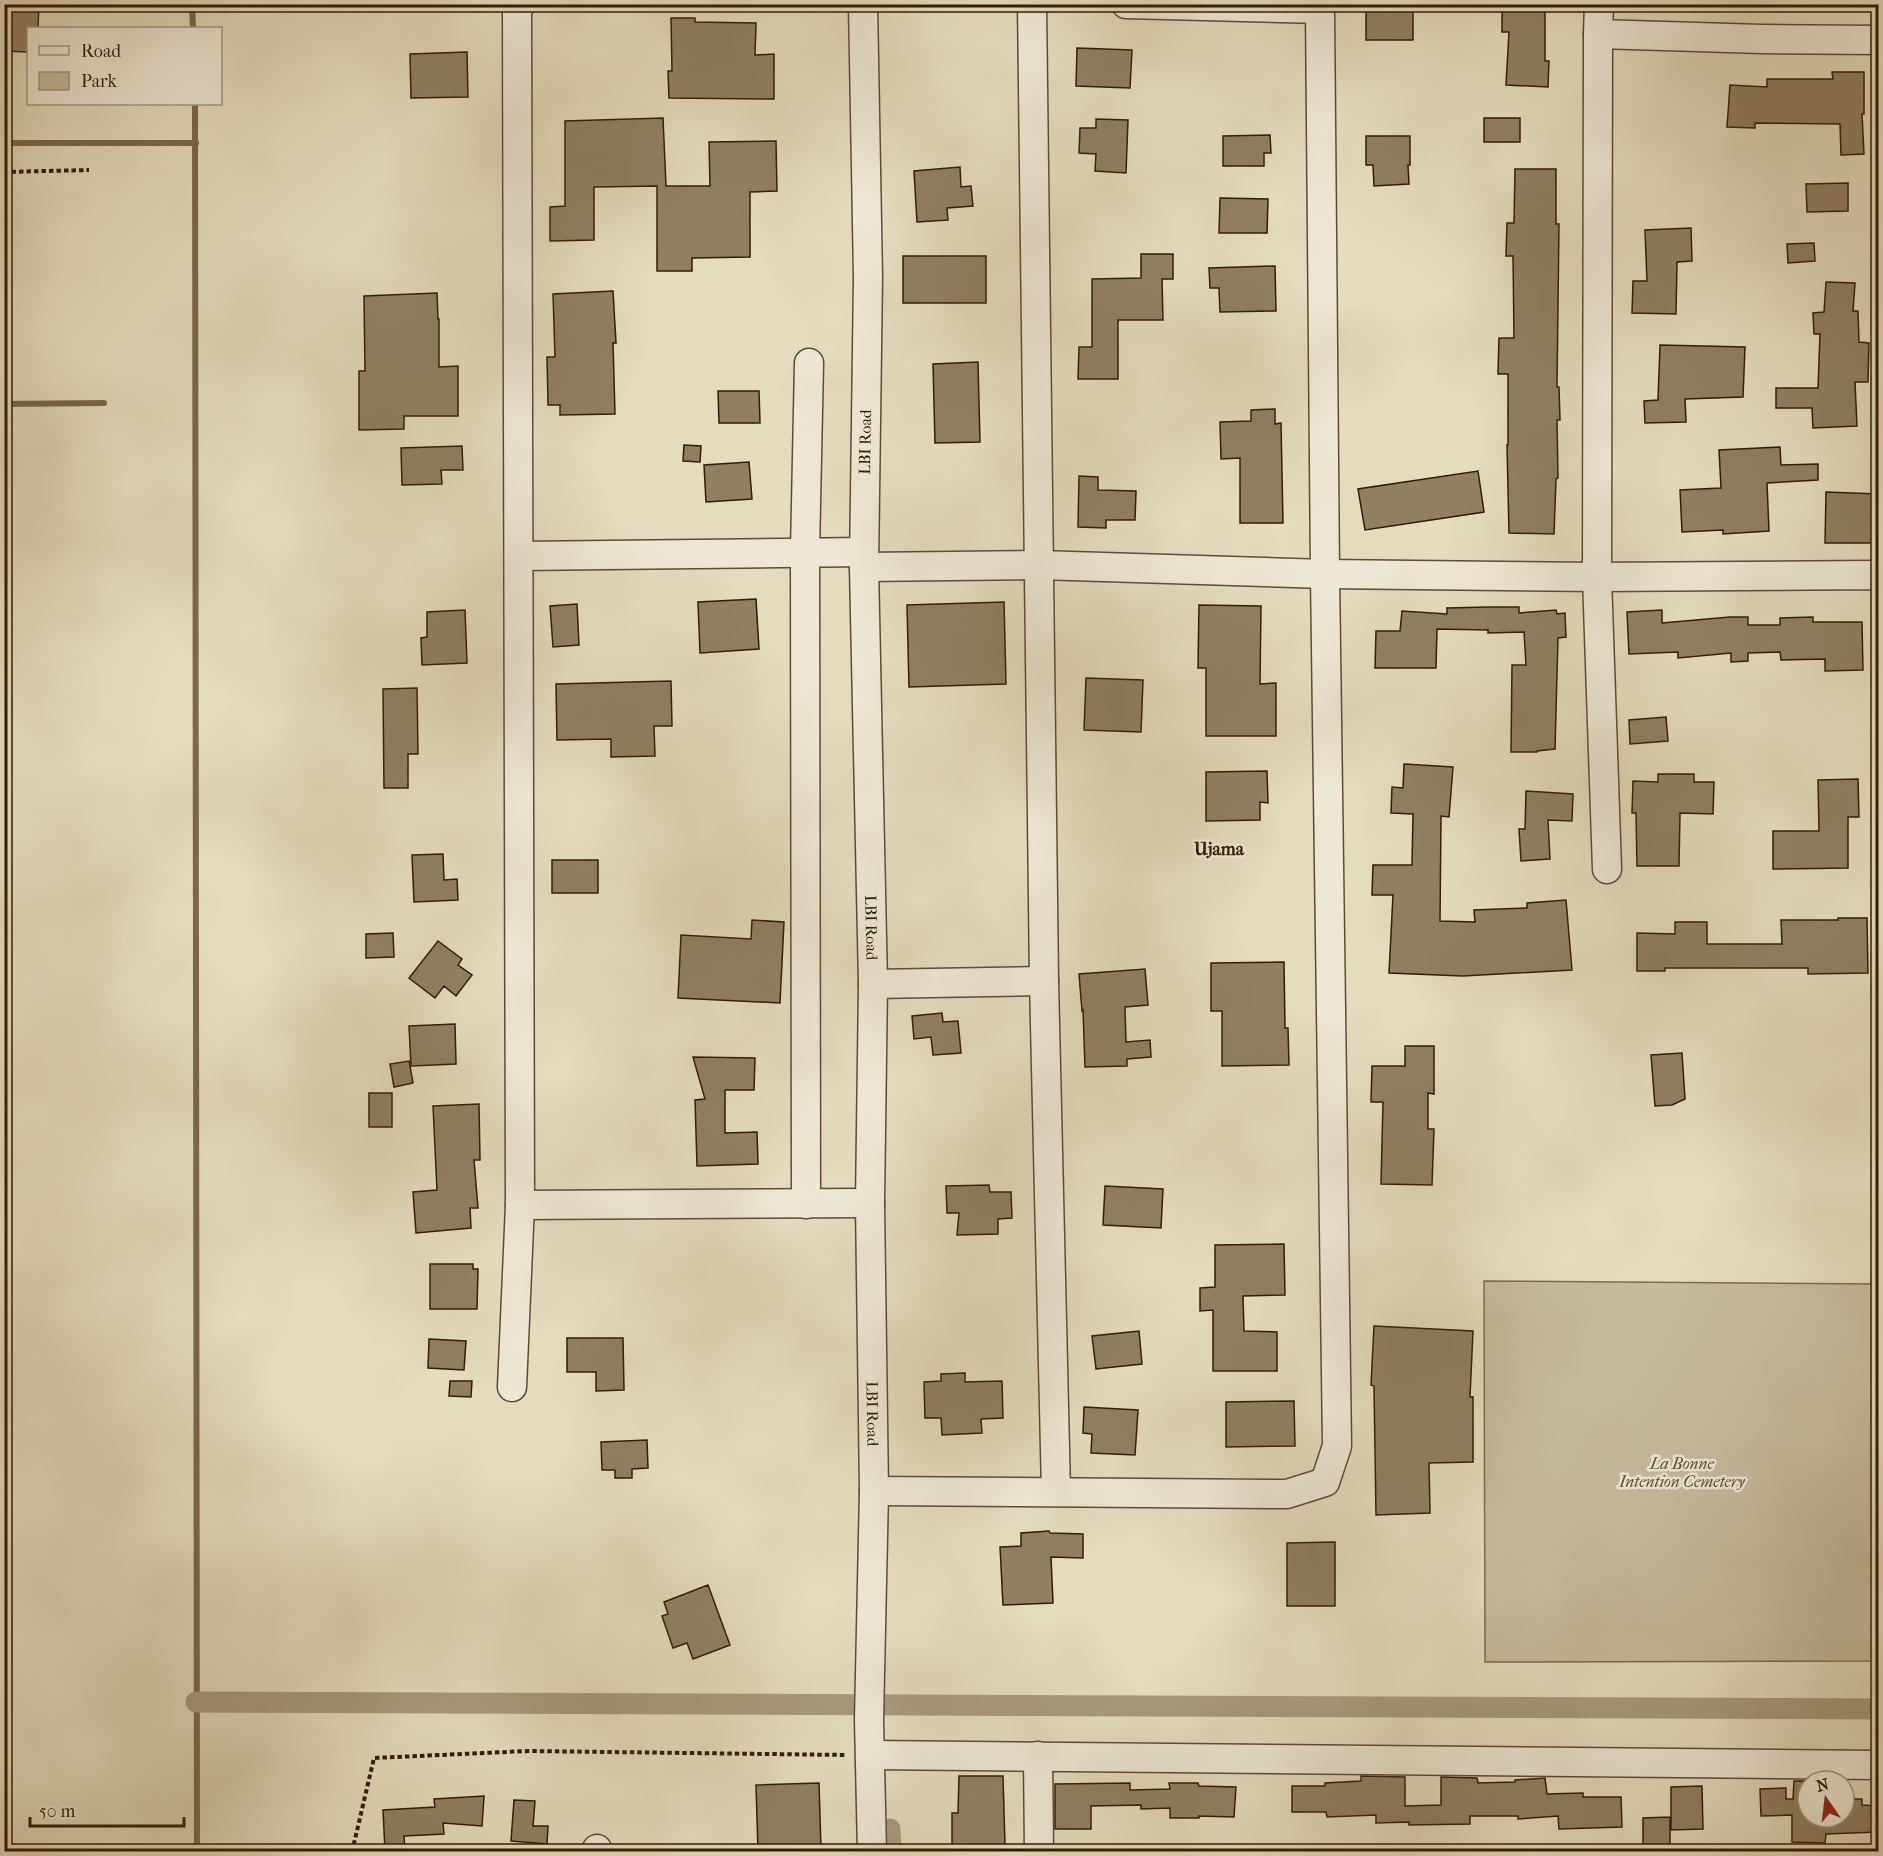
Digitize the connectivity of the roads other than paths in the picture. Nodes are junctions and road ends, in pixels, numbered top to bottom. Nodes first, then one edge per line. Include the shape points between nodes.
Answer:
1 (520, 4) edge
2 (863, 4) edge
3 (1032, 4) edge
4 (1126, 4) edge
5 (1599, 4) edge
6 (1598, 34) junction
7 (1878, 40) edge
8 (809, 363) dead end
9 (805, 552) junction
10 (519, 556) junction
11 (864, 560) junction
12 (1039, 565) junction
13 (1325, 574) junction
14 (1597, 577) junction
15 (1878, 577) edge
16 (1607, 869) dead end
17 (1044, 981) junction
18 (873, 984) junction
19 (870, 1203) junction
20 (806, 1204) junction
21 (520, 1205) junction
22 (512, 1387) dead end
23 (874, 1491) junction
24 (1056, 1492) junction
25 (871, 1755) junction
26 (1038, 1756) junction
27 (1878, 1765) edge
28 (872, 1851) edge
29 (1039, 1851) edge

1 - 10 street
2 - 11 street, LBI Road via 868,277
3 - 12 street
4 - 13 street via 1320,9
5 - 6 street
6 - 7 street
6 - 14 street
8 - 9 street
9 - 10 street
9 - 11 street
9 - 20 street
10 - 21 street
11 - 12 street
11 - 18 street, LBI Road
12 - 13 street
12 - 17 street
13 - 14 street
13 - 24 street via 1337,1446 1325,1482 1287,1494
14 - 15 street
14 - 16 street
17 - 18 street
17 - 24 street
18 - 19 street, LBI Road
19 - 20 street
19 - 23 street, LBI Road
20 - 21 street
21 - 22 street
23 - 24 street
23 - 25 street, LBI Road
25 - 26 street
25 - 28 street, LBI Road
26 - 27 street
26 - 29 street

